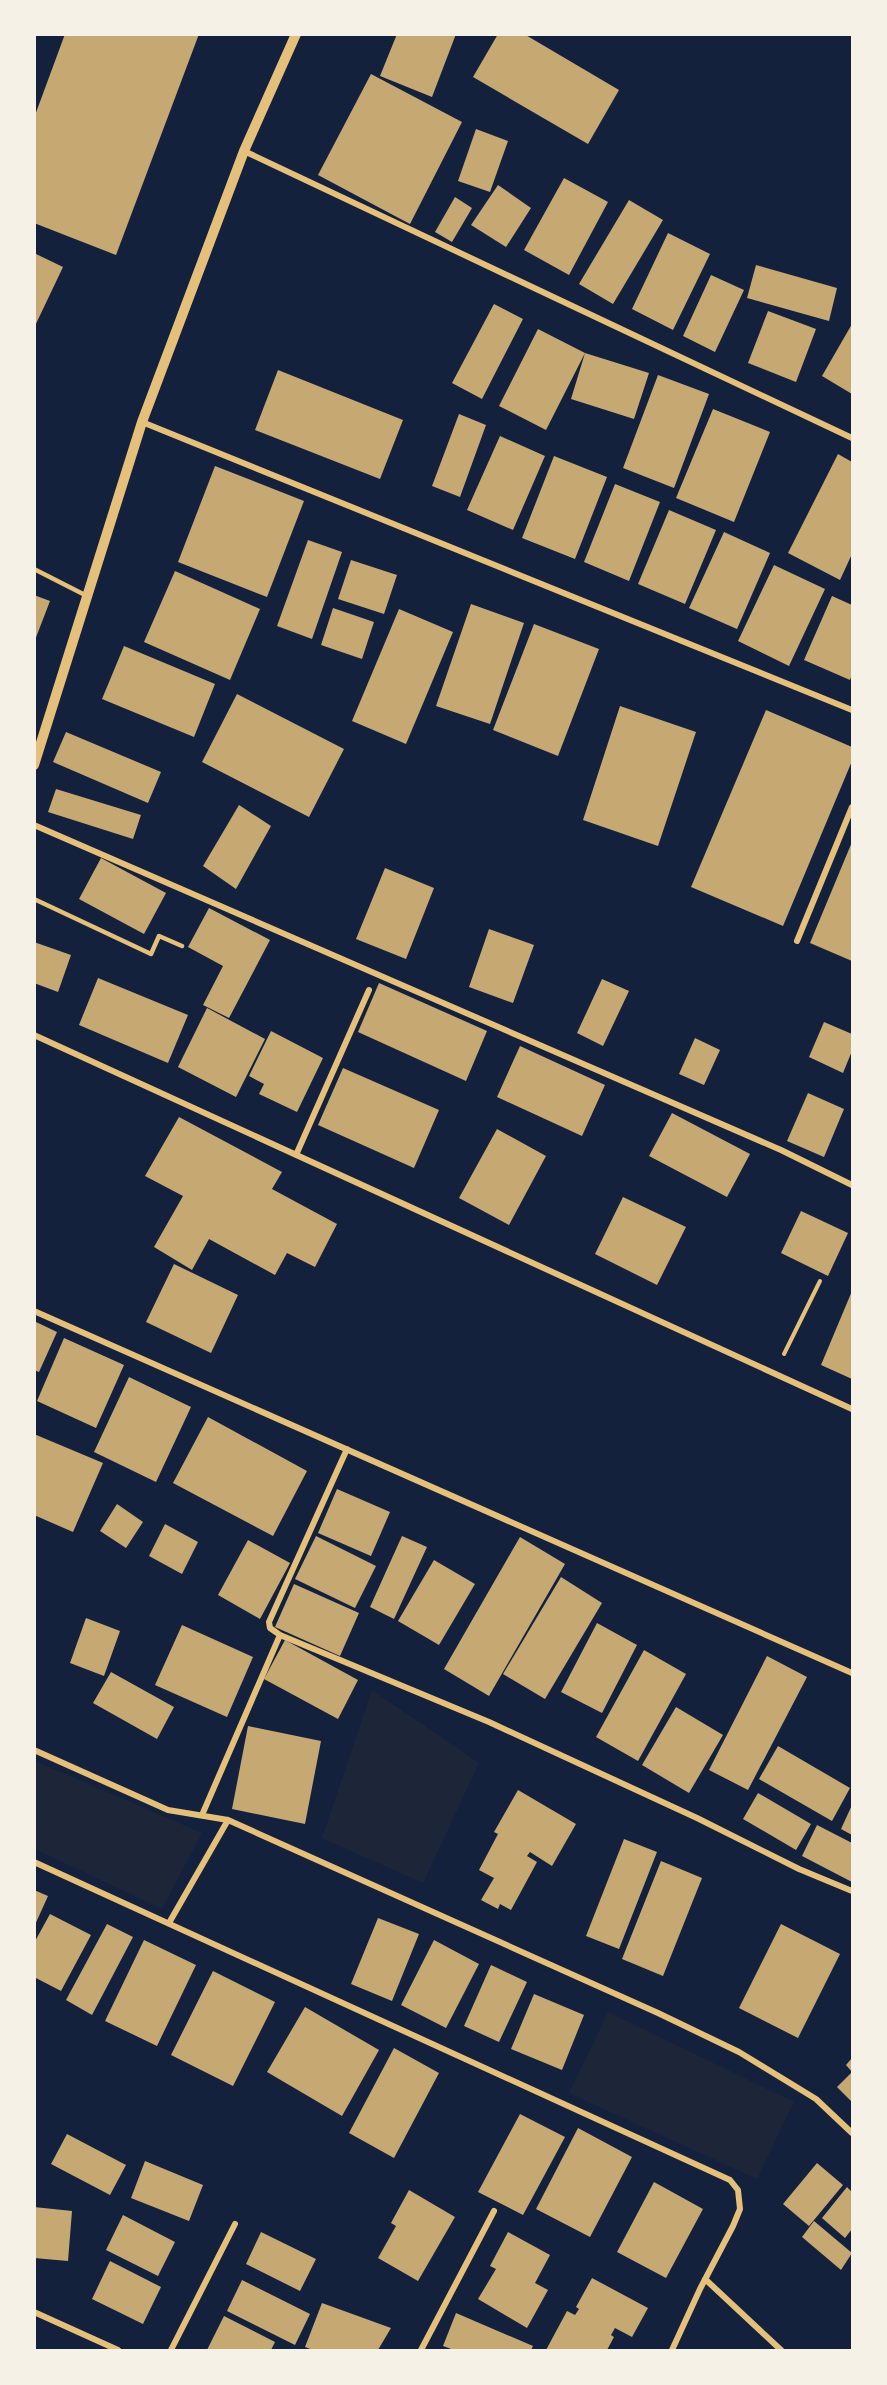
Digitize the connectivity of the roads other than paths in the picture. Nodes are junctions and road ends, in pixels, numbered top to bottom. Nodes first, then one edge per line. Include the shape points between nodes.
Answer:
1 (296, 34) edge
2 (244, 151) junction
3 (142, 422) junction
4 (852, 438) edge
5 (34, 569) edge
6 (87, 596) junction
7 (852, 710) edge
8 (34, 765) edge
9 (852, 807) edge
10 (34, 825) edge
11 (34, 899) edge
12 (797, 941) dead end
13 (182, 946) dead end
14 (369, 990) dead end
15 (34, 1035) edge
16 (296, 1155) junction
17 (852, 1185) edge
18 (34, 1311) edge
19 (852, 1409) edge
20 (347, 1449) junction
21 (280, 1635) junction
22 (852, 1673) edge
23 (34, 1750) edge
24 (202, 1815) junction
25 (228, 1820) junction
26 (34, 1862) edge
27 (852, 1891) edge
28 (169, 1923) junction
29 (852, 2133) edge
30 (494, 2211) dead end
31 (235, 2224) dead end
32 (705, 2279) junction
33 (34, 2312) edge
34 (118, 2350) edge
35 (171, 2350) edge
36 (421, 2350) edge
37 (672, 2350) edge
38 (781, 2350) edge

1 - 2 street
2 - 3 street
2 - 4 street
3 - 6 street
3 - 7 street
5 - 6 lane
6 - 8 street
9 - 12 street
10 - 17 street via 781,1150
11 - 13 lane via 151,954 159,936
14 - 16 street
15 - 16 street
16 - 19 street
18 - 20 street
20 - 21 street via 269,1622 270,1628
20 - 22 street
21 - 24 street
21 - 27 street via 489,1722
23 - 24 street via 168,1810
24 - 25 street
25 - 28 street
25 - 29 street via 739,2052 816,2099
26 - 28 street
28 - 32 street via 730,2180 738,2190 740,2209
30 - 36 street
31 - 35 street
32 - 37 street
32 - 38 street
33 - 34 street

